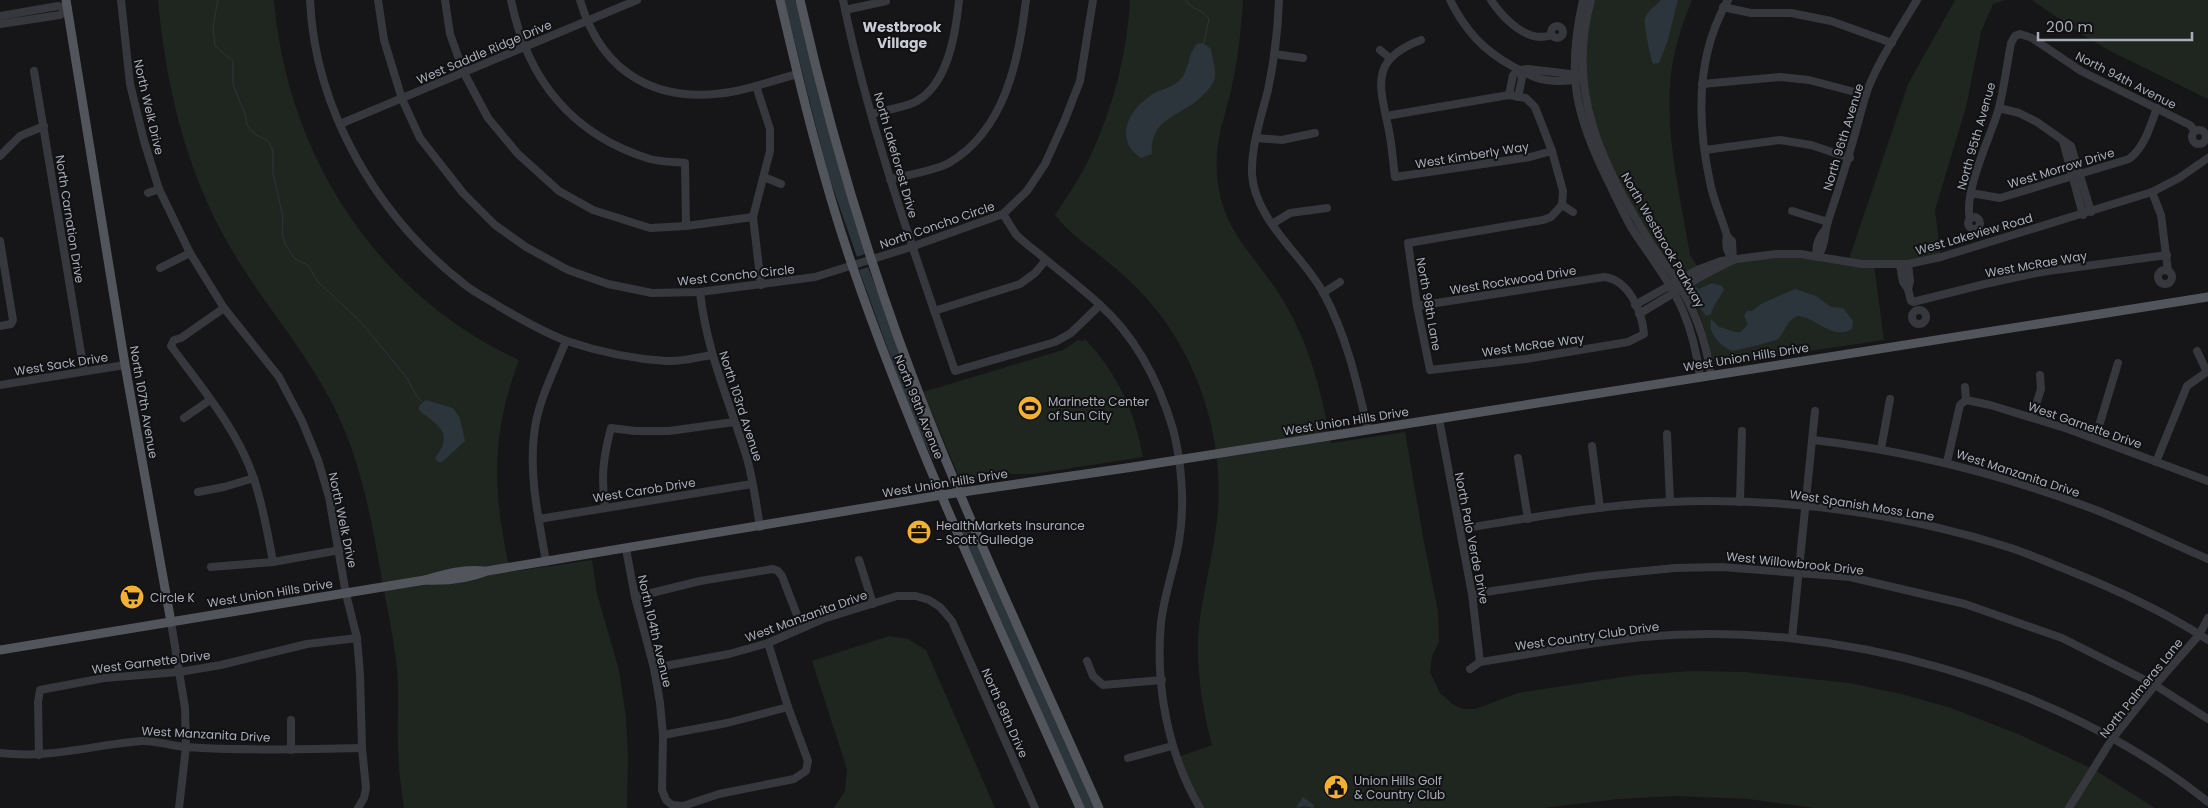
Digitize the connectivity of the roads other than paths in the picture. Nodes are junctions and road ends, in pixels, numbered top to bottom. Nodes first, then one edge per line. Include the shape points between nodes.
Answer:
1 (121, 0) edge
2 (310, 0) edge
3 (378, 0) edge
4 (445, 0) edge
5 (511, 0) edge
6 (580, 0) edge
7 (637, 0) edge
8 (780, 0) edge
9 (800, 0) edge
10 (843, 0) edge
11 (959, 0) edge
12 (1026, 0) edge
13 (1093, 0) edge
14 (1279, 0) edge
15 (1460, 0) edge
16 (1491, 0) edge
17 (1583, 0) edge
18 (1591, 0) edge
19 (1917, 0) edge
20 (886, 2) dead end
21 (1451, 2) edge
22 (67, 4) edge
23 (1726, 4) edge
24 (845, 10) junction
25 (0, 16) edge
26 (587, 22) junction
27 (0, 24) edge
28 (2020, 34) joint
29 (1552, 35) dead end
30 (1421, 40) dead end
31 (1892, 43) junction
32 (524, 48) junction
33 (1380, 50) dead end
34 (1274, 54) junction
35 (1304, 58) dead end
36 (1390, 58) junction
37 (1519, 70) junction
38 (34, 71) dead end
39 (464, 73) junction
40 (798, 74) junction
41 (1577, 76) junction
42 (1702, 84) junction
43 (756, 86) junction
44 (1866, 95) junction
45 (1513, 96) junction
46 (402, 99) junction
47 (1999, 108) junction
48 (2157, 108) junction
49 (872, 114) junction
50 (1386, 116) junction
51 (340, 124) junction
52 (44, 126) junction
53 (2196, 131) dead end
54 (1315, 133) dead end
55 (1256, 138) junction
56 (1705, 150) junction
57 (1552, 151) junction
58 (0, 156) edge
59 (1850, 158) junction
60 (2208, 158) edge
61 (2076, 175) junction
62 (764, 177) junction
63 (890, 179) junction
64 (781, 184) dead end
65 (159, 188) junction
66 (2152, 192) junction
67 (148, 193) dead end
68 (1971, 193) junction
69 (1562, 205) junction
70 (1327, 208) dead end
71 (1792, 211) dead end
72 (1573, 212) dead end
73 (1003, 214) junction
74 (2087, 214) junction
75 (753, 217) junction
76 (1970, 220) dead end
77 (1272, 224) junction
78 (686, 226) junction
79 (1826, 226) junction
80 (0, 241) edge
81 (911, 246) junction
82 (190, 253) junction
83 (2166, 256) junction
84 (1817, 257) junction
85 (871, 260) junction
86 (1046, 260) junction
87 (1733, 260) junction
88 (1904, 264) junction
89 (853, 265) junction
90 (160, 268) dead end
91 (2168, 271) dead end
92 (1340, 282) dead end
93 (761, 285) junction
94 (1668, 285) junction
95 (1679, 285) junction
96 (700, 292) junction
97 (1324, 293) junction
98 (1674, 293) junction
99 (2208, 296) edge
100 (1914, 302) junction
101 (1100, 305) junction
102 (1636, 305) junction
103 (1417, 306) junction
104 (224, 308) junction
105 (1918, 310) dead end
106 (934, 311) junction
107 (1639, 314) junction
108 (0, 326) edge
109 (566, 341) junction
110 (2197, 351) dead end
111 (712, 356) junction
112 (2118, 363) dead end
113 (125, 364) junction
114 (1430, 370) joint
115 (2208, 371) edge
116 (84, 372) junction
117 (2040, 375) dead end
118 (1711, 376) junction
119 (1700, 377) junction
120 (0, 385) edge
121 (1965, 387) dead end
122 (1890, 399) dead end
123 (210, 400) junction
124 (1966, 400) junction
125 (1815, 411) dead end
126 (2032, 417) junction
127 (184, 418) dead end
128 (1439, 419) junction
129 (734, 422) junction
130 (1368, 430) junction
131 (1742, 431) dead end
132 (1666, 434) dead end
133 (2094, 438) junction
134 (1813, 440) junction
135 (1592, 446) dead end
136 (1881, 449) junction
137 (1518, 458) dead end
138 (1178, 460) junction
139 (1947, 462) junction
140 (2156, 462) junction
141 (254, 478) junction
142 (2208, 481) edge
143 (752, 484) junction
144 (198, 492) dead end
145 (960, 492) junction
146 (942, 495) junction
147 (1670, 502) junction
148 (1740, 502) junction
149 (1806, 505) junction
150 (605, 508) junction
151 (1600, 508) junction
152 (1528, 518) junction
153 (539, 519) junction
154 (760, 527) junction
155 (1460, 529) junction
156 (626, 548) junction
157 (340, 550) junction
158 (2208, 559) edge
159 (859, 560) dead end
160 (274, 562) junction
161 (546, 562) junction
162 (211, 567) dead end
163 (1799, 572) junction
164 (346, 594) junction
165 (1472, 594) junction
166 (635, 597) junction
167 (872, 604) junction
168 (2208, 618) edge
169 (171, 622) junction
170 (955, 627) joint
171 (802, 628) junction
172 (2199, 635) junction
173 (357, 638) junction
174 (1792, 638) junction
175 (2208, 640) edge
176 (768, 643) junction
177 (0, 650) edge
178 (1087, 661) dead end
179 (1480, 662) junction
180 (654, 668) junction
181 (1470, 669) dead end
182 (179, 672) junction
183 (1162, 680) junction
184 (2154, 686) junction
185 (788, 707) junction
186 (2208, 719) edge
187 (291, 720) dead end
188 (663, 735) junction
189 (2112, 739) junction
190 (1172, 746) junction
191 (186, 747) junction
192 (362, 748) junction
193 (291, 750) junction
194 (0, 754) edge
195 (39, 754) junction
196 (1128, 758) dead end
197 (2208, 802) edge
198 (1198, 807) edge
199 (179, 808) edge
200 (358, 808) edge
201 (1035, 808) edge
202 (1080, 808) edge
203 (1099, 808) edge
204 (2068, 808) edge

1 - 65 street, North Welk Drive via 130,84
2 - 51 street via 315,46
3 - 46 street via 384,40
4 - 39 street via 450,34
5 - 32 street
6 - 26 street
7 - 26 street, West Saddle Ridge Drive
8 - 40 main road, North 99th Avenue
9 - 85 main road, North 99th Avenue via 840,160
10 - 24 street, North Lakeforest Drive
11 - 49 street via 946,66 936,84 914,102
12 - 63 street via 1021,40 1006,93 992,122 972,146 947,164
13 - 73 street, North Concho Circle via 1080,80 1064,122 1045,164 1027,191
14 - 34 street
15 - 21 street
16 - 29 street via 1516,29 1546,37
17 - 41 street, North Westbrook Parkway via 1574,45
18 - 41 street, North Westbrook Parkway
19 - 31 street, North 96th Avenue
20 - 24 street
21 - 37 street via 1482,47
22 - 25 street
22 - 27 street via 60,14
22 - 113 main road, North 107th Avenue
23 - 31 street via 1751,13 1791,13 1831,21
23 - 42 street via 1708,49
24 - 49 street, North Lakeforest Drive
26 - 32 street, West Saddle Ridge Drive
26 - 43 street via 602,48 620,69 640,83 669,92 700,95 735,92
28 - 47 street, North 95th Avenue via 2011,44
28 - 48 street, North 94th Avenue via 2032,38 2081,71
30 - 36 street via 1403,47
31 - 44 street, North 96th Avenue
32 - 39 street, West Saddle Ridge Drive
32 - 78 street via 552,94 586,127 612,144 652,160 685,163
33 - 36 street
34 - 35 street
34 - 55 street
36 - 50 street via 1381,78
37 - 41 street via 1545,80
37 - 45 street via 1513,75
38 - 52 street, North Carnation Drive
39 - 46 street, West Saddle Ridge Drive
39 - 78 street via 488,118 518,154 559,191 593,210 650,228
40 - 43 street
40 - 89 main road, North 99th Avenue
41 - 94 street, North Westbrook Parkway via 1580,111 1589,141 1630,225
41 - 95 street, North Westbrook Parkway via 1600,148 1637,220
42 - 44 street via 1780,77 1809,80
42 - 56 street
43 - 62 street via 770,129 770,152
44 - 59 street, North 96th Avenue
45 - 50 street
45 - 57 street via 1526,98 1535,107
46 - 51 street, West Saddle Ridge Drive
46 - 96 street, West Concho Circle via 420,138 463,193 495,225 526,247 568,270 608,284 652,293
47 - 61 street via 2019,113 2048,128 2063,141
47 - 68 street, North 95th Avenue
48 - 53 street, North 94th Avenue
48 - 61 street, West Morrow Drive via 2136,154
49 - 63 street, North Lakeforest Drive
50 - 57 street, West Kimberly Way via 1395,178
51 - 109 street via 367,178 430,256 473,290
52 - 58 street via 20,136
52 - 116 street, North Carnation Drive
54 - 55 street via 1282,140
55 - 77 street via 1252,176 1257,198
56 - 59 street via 1780,140 1811,145
56 - 87 street via 1710,183 1728,236 1728,254
57 - 69 street via 1563,191
59 - 79 street, North 96th Avenue
60 - 66 street, West Lakeview Road
61 - 68 street, West Morrow Drive via 2000,198
61 - 74 street
62 - 64 street
62 - 75 street
63 - 81 street, North Lakeforest Drive
65 - 67 street
65 - 82 street, North Welk Drive
66 - 74 street, West Lakeview Road
66 - 83 street via 2161,215
68 - 76 street, North 95th Avenue
69 - 72 street
69 - 103 street, North 98th Lane via 1551,217 1543,220 1408,243
70 - 77 street via 1290,213
71 - 79 street
73 - 81 street, North Concho Circle
73 - 86 street via 1016,234
74 - 88 street, West Lakeview Road via 1940,258
75 - 78 street
75 - 93 street
77 - 97 street
79 - 84 street, North 96th Avenue via 1822,251
80 - 108 street via 13,320
81 - 85 street, North Concho Circle
81 - 106 street, North Lakeforest Drive
82 - 90 street
82 - 104 street, North Welk Drive
83 - 91 street
83 - 100 street, West McRae Way via 2041,272
84 - 87 street, West Lakeview Road via 1776,254
84 - 88 street, West Lakeview Road via 1862,264
85 - 89 street, North Concho Circle
85 - 145 main road, North 99th Avenue via 918,392
86 - 101 street
86 - 106 street via 1020,284
87 - 95 street, West Lakeview Road via 1703,267
88 - 100 street
89 - 93 street, West Concho Circle via 815,277
89 - 146 main road, North 99th Avenue via 902,400
92 - 97 street
93 - 96 street, West Concho Circle
94 - 95 street, West Lakeview Road
94 - 98 street, North Westbrook Parkway
94 - 102 street, West Lakeview Road
95 - 98 street, West Lakeview Road
95 - 118 street, North Westbrook Parkway via 1703,337
96 - 111 street, North 103rd Avenue via 702,319
97 - 130 street via 1353,365
98 - 107 street, West Lakeview Road
98 - 119 street, North Westbrook Parkway via 1690,329
99 - 118 main road, West Union Hills Drive
100 - 105 street
101 - 106 street, North Lakeforest Drive via 1071,333 1055,342 955,371
101 - 138 street via 1131,340 1154,376 1172,428
102 - 103 street, West Rockwood Drive via 1624,286 1604,277
102 - 107 street
103 - 114 street, North 98th Lane
104 - 123 street via 174,340 171,346
104 - 157 street, North Welk Drive via 279,377 302,421 329,496
107 - 114 street, West McRae Way via 1644,334 1628,342 1526,359
109 - 111 street via 617,355 669,361
109 - 153 street via 544,395 534,435 533,480
110 - 115 street
111 - 129 street, North 103rd Avenue
112 - 133 street
113 - 116 street, West Sack Drive
113 - 169 main road, North 107th Avenue
115 - 140 street via 2187,386
116 - 120 street, West Sack Drive
117 - 126 street via 2040,389
118 - 119 main road, West Union Hills Drive
119 - 128 main road, West Union Hills Drive
121 - 124 street
122 - 136 street
123 - 127 street
123 - 141 street via 232,432
124 - 126 street, West Garnette Drive
124 - 139 street via 1960,405
125 - 134 street
126 - 133 street, West Garnette Drive
128 - 130 main road, West Union Hills Drive
128 - 155 street, North Palo Verde Drive
129 - 143 street, North 103rd Avenue
129 - 150 street via 669,431 611,428 601,476
130 - 138 main road, West Union Hills Drive
131 - 148 street
132 - 147 street
133 - 140 street, West Garnette Drive
134 - 136 street, West Manzanita Drive
134 - 149 street
135 - 151 street
136 - 139 street, West Manzanita Drive
137 - 152 street
138 - 145 main road, West Union Hills Drive
138 - 183 street via 1179,541 1162,623
139 - 158 street, West Manzanita Drive via 2097,511
140 - 142 street, West Garnette Drive
141 - 144 street
141 - 160 street
143 - 150 street, West Carob Drive
143 - 154 street, North 103rd Avenue
145 - 146 main road, West Union Hills Drive
145 - 203 main road, North 99th Avenue
146 - 154 main road, West Union Hills Drive
146 - 202 main road, North 99th Avenue
147 - 148 street, West Spanish Moss Lane
147 - 151 street, West Spanish Moss Lane
148 - 149 street, West Spanish Moss Lane
149 - 163 street
149 - 172 street, West Spanish Moss Lane via 1916,523 2011,548 2117,590
150 - 153 street, West Carob Drive
151 - 152 street, West Spanish Moss Lane
152 - 155 street, West Spanish Moss Lane
153 - 161 street
154 - 156 main road, West Union Hills Drive
155 - 165 street, North Palo Verde Drive
156 - 161 main road, West Union Hills Drive
156 - 166 street, North 104th Avenue
157 - 160 street
157 - 164 street, North Welk Drive
159 - 167 street
160 - 162 street
161 - 164 main road, West Union Hills Drive via 447,573
163 - 165 street, West Willowbrook Drive via 1722,567 1675,568
163 - 174 street
163 - 184 street, West Willowbrook Drive via 1850,577 1965,604 2062,638
164 - 169 main road, West Union Hills Drive
164 - 173 street, North Welk Drive
165 - 179 street, North Palo Verde Drive
166 - 171 street via 700,581 773,569 782,576
166 - 180 street, North 104th Avenue
167 - 170 street, West Manzanita Drive via 904,596 923,598 940,607
167 - 171 street, West Manzanita Drive
168 - 172 street
169 - 177 main road, West Union Hills Drive
169 - 182 street, North 107th Avenue
170 - 201 street, North 99th Drive
171 - 176 street, West Manzanita Drive
172 - 175 street, West Spanish Moss Lane
172 - 184 street, North Palmeras Lane
173 - 182 street, West Garnette Drive via 307,644
173 - 192 street, North Welk Drive
174 - 179 street, West Country Club Drive via 1644,637
174 - 189 street, West Country Club Drive via 1887,653 1963,674 2041,703
176 - 180 street, West Manzanita Drive
176 - 185 street
178 - 183 street via 1093,676 1103,686
179 - 181 street, West Country Club Drive
180 - 188 street, North 104th Avenue
182 - 191 street, North 107th Avenue via 185,708
182 - 195 street, West Garnette Drive via 104,678 40,690
183 - 190 street
184 - 186 street, West Willowbrook Drive
184 - 189 street, North Palmeras Lane
185 - 188 street
185 - 188 street, North 104th Avenue via 808,761 806,771 794,779 719,794 683,806 672,805 662,790
187 - 193 street
189 - 197 street, West Country Club Drive
189 - 204 street, North Palmeras Lane
190 - 196 street
190 - 198 street
191 - 193 street, West Manzanita Drive
191 - 195 street, West Manzanita Drive via 143,741
191 - 199 street, North 107th Avenue
192 - 193 street, West Manzanita Drive
192 - 200 street, North Welk Drive via 366,788
194 - 195 street, West Manzanita Drive

